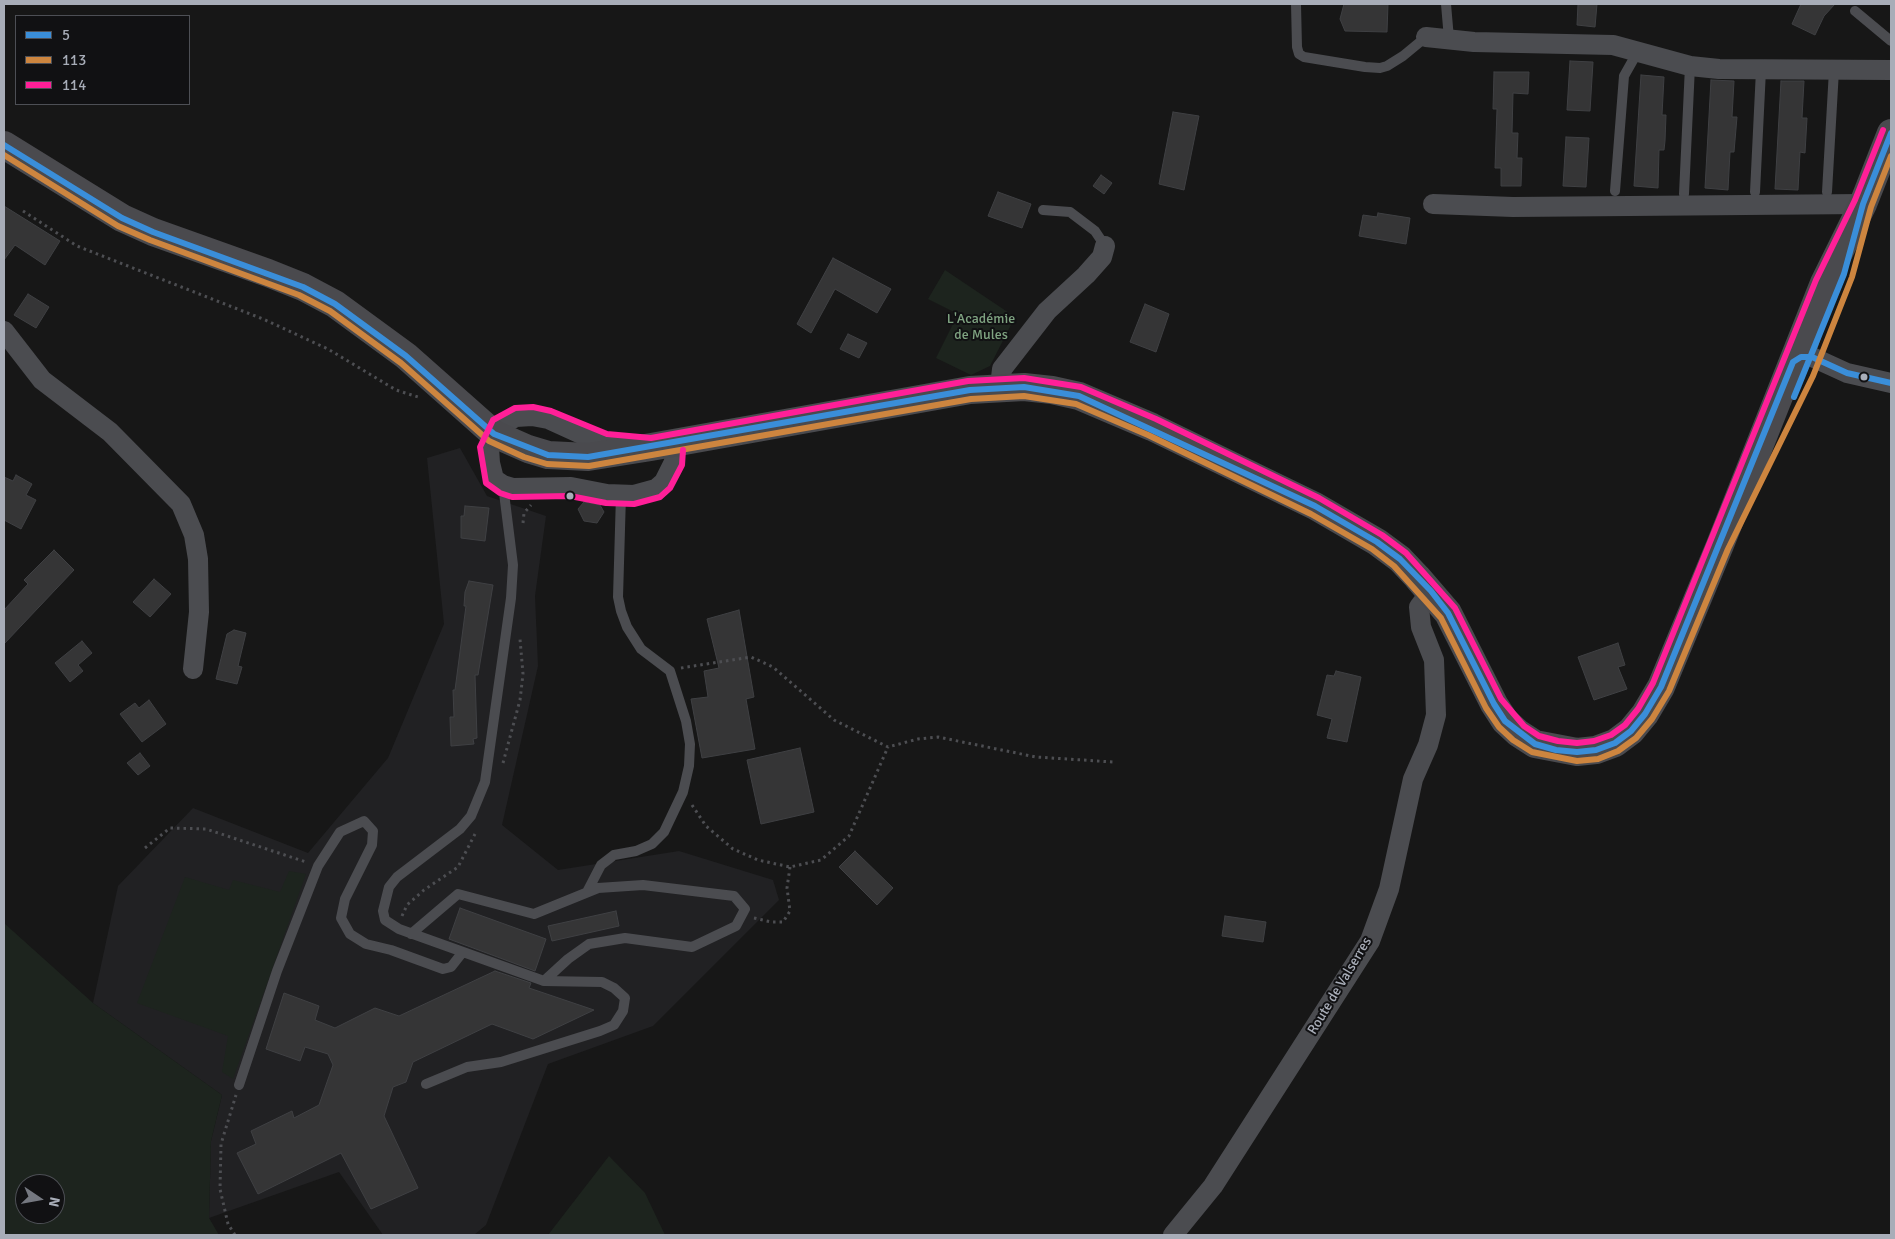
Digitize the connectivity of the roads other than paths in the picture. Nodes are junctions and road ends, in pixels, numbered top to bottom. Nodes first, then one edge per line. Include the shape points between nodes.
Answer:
1 (1296, 4) edge
2 (1446, 4) edge
3 (1855, 10) dead end
4 (1426, 37) joint
5 (1449, 39) junction
6 (1891, 41) edge
7 (1636, 52) junction
8 (1690, 66) junction
9 (1761, 70) junction
10 (1834, 70) junction
11 (1891, 70) edge
12 (1891, 133) edge
13 (4, 145) edge
14 (1615, 191) dead end
15 (1755, 192) dead end
16 (1827, 192) dead end
17 (1684, 194) dead end
18 (1433, 204) dead end
19 (1862, 204) junction
20 (1043, 210) dead end
21 (1105, 246) joint
22 (4, 331) edge
23 (1802, 360) junction
24 (1891, 383) edge
25 (1000, 388) junction
26 (494, 434) junction
27 (663, 445) junction
28 (503, 485) junction
29 (621, 495) junction
30 (1431, 592) junction
31 (193, 669) dead end
32 (587, 892) junction
33 (411, 934) junction
34 (462, 953) junction
35 (544, 981) junction
36 (426, 1084) dead end
37 (239, 1085) road end
38 (1173, 1235) edge

1 - 4 lane via 1297,47 1304,57 1380,68 1403,56
2 - 5 lane
3 - 6 lane
4 - 5 street
5 - 7 street via 1613,45
7 - 8 street
7 - 14 lane via 1624,76
8 - 9 street
8 - 17 lane
9 - 10 street
9 - 15 lane
10 - 11 street
10 - 16 lane
12 - 19 street
13 - 26 street via 122,218 303,287 335,304 406,356
18 - 19 street via 1514,207
19 - 23 street via 1824,283
19 - 23 street via 1844,274
20 - 21 lane via 1070,212 1096,231
21 - 25 street via 1102,257 1047,311 1002,369
22 - 31 street via 42,380 110,432 181,504 194,535 198,559 199,612
23 - 24 street
23 - 30 street via 1660,687 1645,714 1631,731 1614,743 1596,750 1556,750 1535,744 1518,733 1494,704 1448,613
25 - 27 street via 970,390
25 - 30 street via 1052,390 1079,396 1152,427 1346,524 1400,559
26 - 27 street via 528,449 570,457
26 - 28 street via 489,448 490,463 494,479
27 - 29 street via 674,462 664,482 646,493
28 - 29 street via 513,488 571,487
28 - 33 lane via 513,565 485,782 471,816 460,829 389,887 383,911 386,920
29 - 32 lane via 618,597 621,611 642,649 670,671 679,694 690,744 689,766 683,792 664,832 652,844 614,855 601,865
30 - 38 street, Route de Valserres via 1419,607 1421,627 1434,660 1436,715 1428,745 1413,779 1390,888 1370,941 1213,1186
32 - 33 lane via 534,914 458,894
32 - 35 lane via 598,888 643,886 734,896 745,909 736,926 692,947 625,938 589,944 568,958
33 - 34 lane
34 - 35 lane
34 - 37 lane via 443,970 366,944 350,934 341,918 345,899 372,845 373,831 364,821 340,832 318,866 277,971
35 - 36 lane via 602,982 625,998 623,1011 614,1026 501,1062 467,1067

